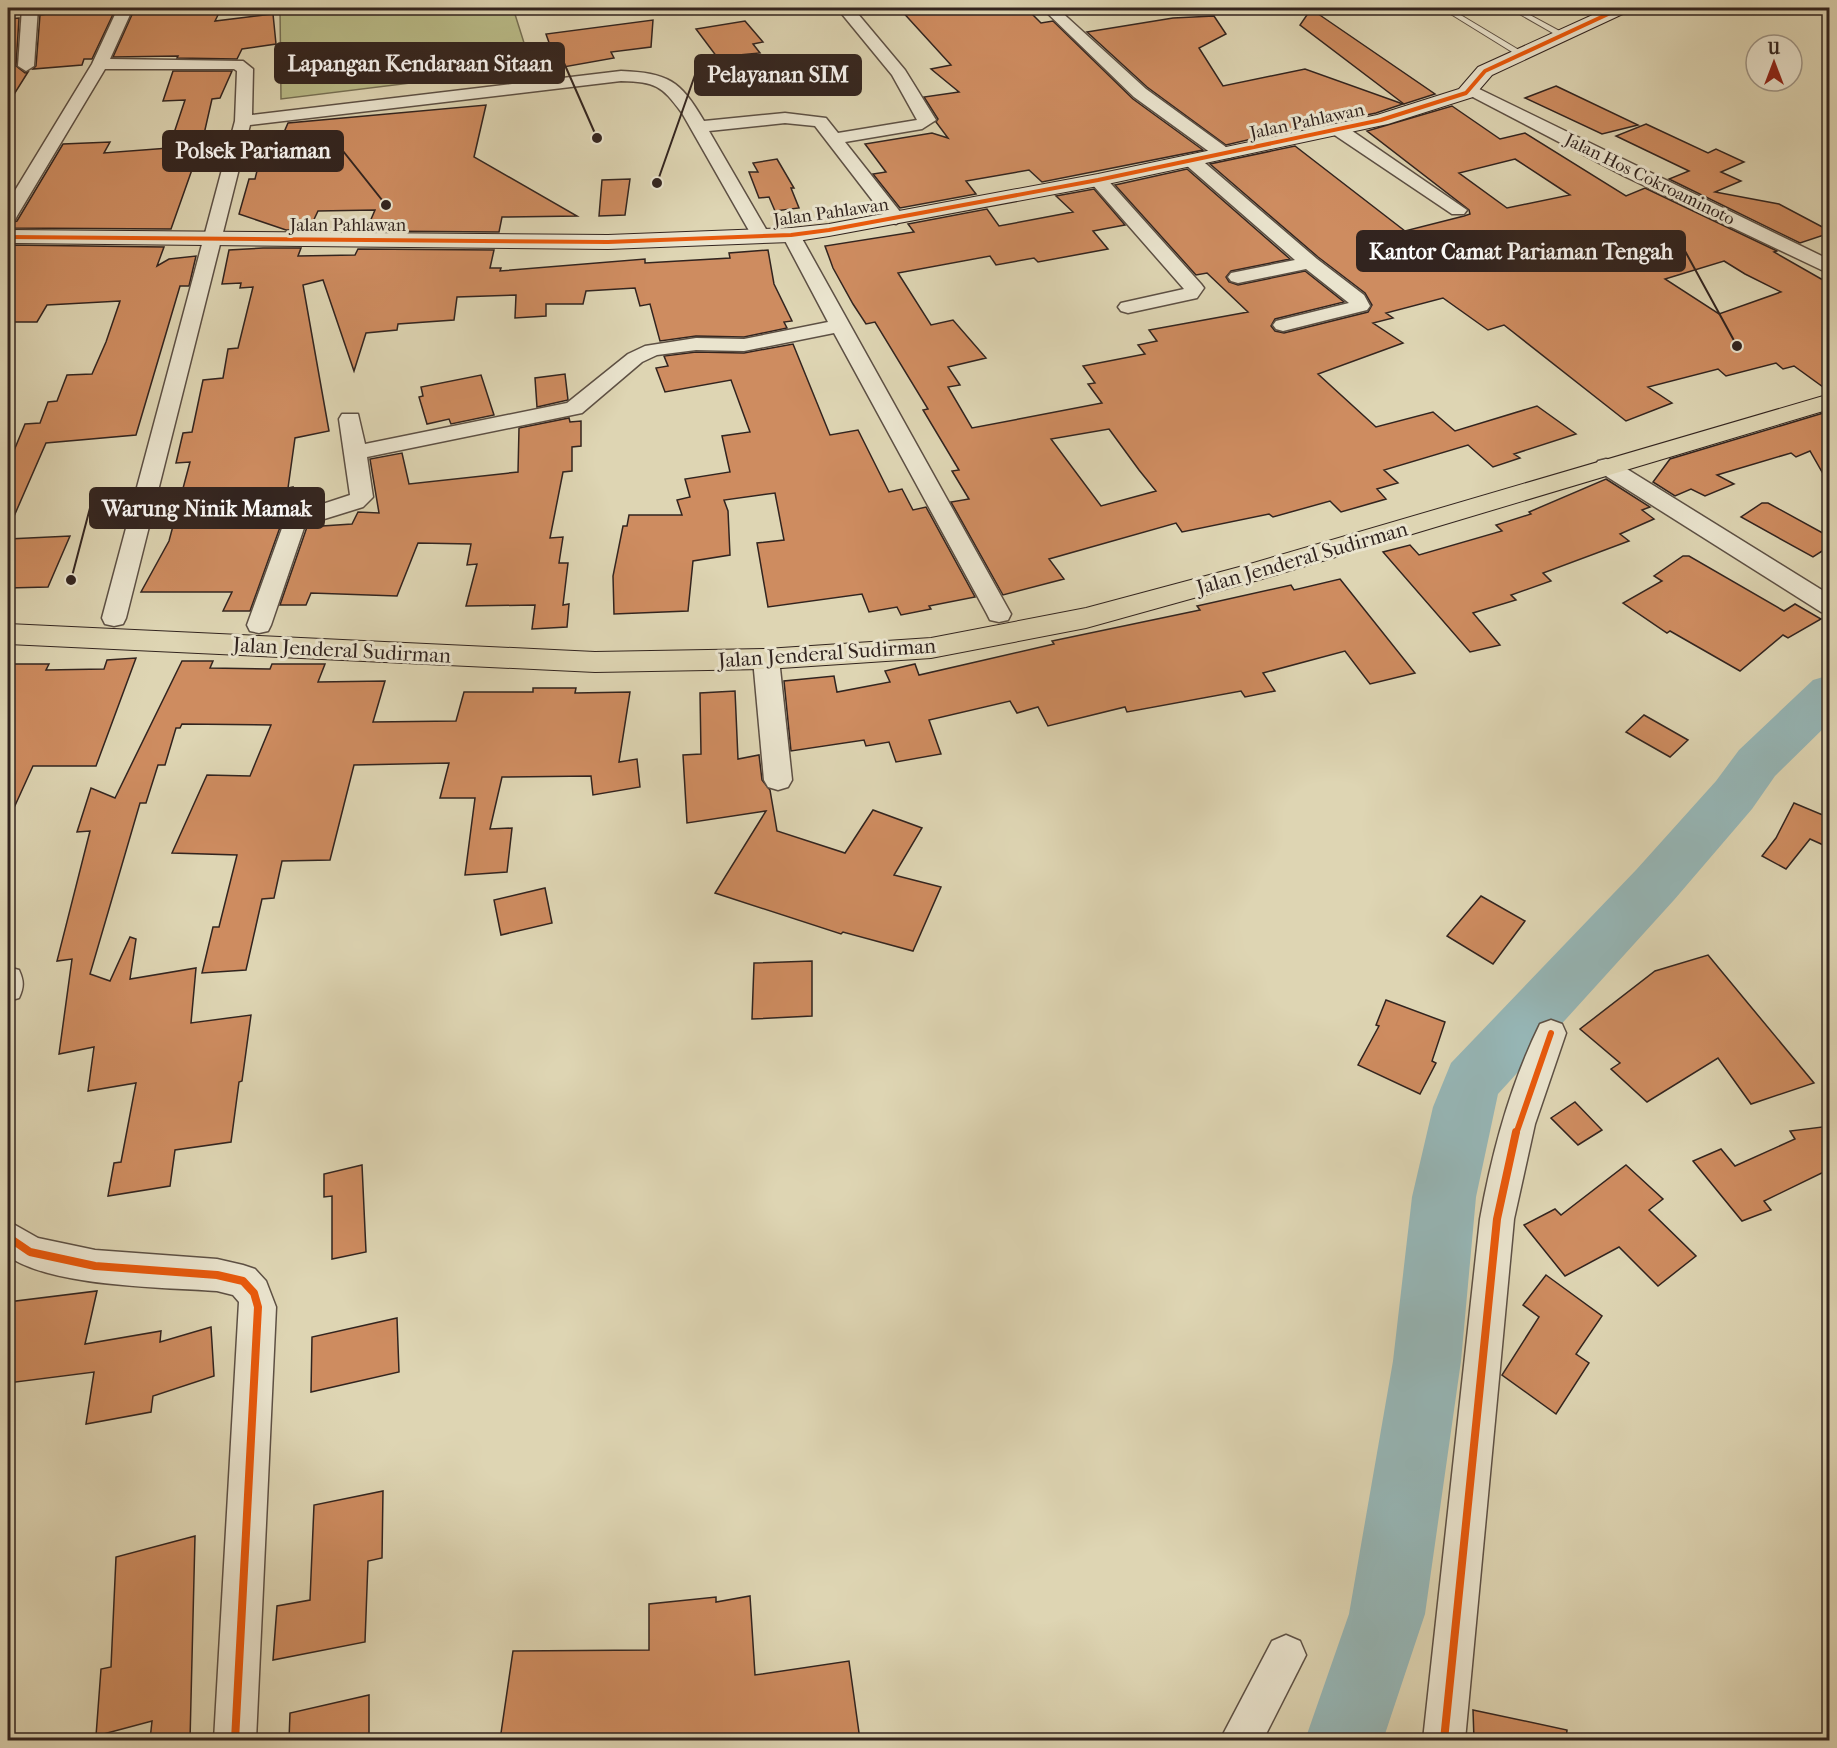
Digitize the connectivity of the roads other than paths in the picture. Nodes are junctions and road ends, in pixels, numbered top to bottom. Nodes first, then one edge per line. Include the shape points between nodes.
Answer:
1 (30, 8) edge
2 (124, 8) edge
3 (844, 8) edge
4 (1049, 8) edge
5 (1445, 8) edge
6 (1513, 8) edge
7 (1621, 8) edge
8 (1561, 34) junction
9 (1520, 53) junction
10 (100, 64) junction
11 (26, 66) dead end
12 (1471, 90) junction
13 (243, 121) junction
14 (699, 127) junction
15 (1339, 130) junction
16 (834, 139) junction
17 (1224, 154) junction
18 (1192, 161) junction
19 (37, 165) junction
20 (17, 167) dead end
21 (1098, 180) junction
22 (1458, 210) dead end
23 (8, 216) edge
24 (896, 218) junction
25 (791, 235) junction
26 (761, 236) junction
27 (8, 237) edge
28 (210, 239) junction
29 (1310, 263) junction
30 (1827, 265) edge
31 (1238, 277) dead end
32 (1128, 307) dead end
33 (1283, 325) dead end
34 (842, 326) junction
35 (1830, 381) edge
36 (1830, 401) edge
37 (1744, 415) junction
38 (350, 419) dead end
39 (357, 452) junction
40 (1606, 466) junction
41 (1245, 565) junction
42 (1830, 606) edge
43 (999, 614) junction
44 (8, 615) edge
45 (114, 618) junction
46 (259, 625) junction
47 (8, 634) edge
48 (377, 642) junction
49 (766, 659) junction
50 (778, 780) dead end
51 (8, 979) edge
52 (8, 989) edge
53 (1551, 1033) dead end
54 (8, 1237) edge
55 (1286, 1655) dead end
56 (235, 1740) edge
57 (1241, 1740) edge
58 (1444, 1740) edge

1 - 11 street
2 - 10 street
3 - 16 street via 899,73 928,120
4 - 17 street via 1140,93
5 - 9 lane
6 - 8 lane
7 - 8 street, Jalan Pahlawan
8 - 9 street, Jalan Pahlawan
9 - 12 street, Jalan Pahlawan via 1485,71
10 - 13 street via 237,64 246,74
10 - 19 street
12 - 15 street, Jalan Pahlawan
12 - 30 street, Jalan Hos Cokroaminoto via 1630,172
13 - 14 street via 633,76 651,77 669,86
13 - 28 street
14 - 16 street via 798,117 820,122
14 - 26 street
15 - 17 street, Jalan Pahlawan
15 - 22 street
16 - 24 street
17 - 18 street, Jalan Pahlawan
18 - 21 street, Jalan Pahlawan
18 - 29 street
19 - 20 street
19 - 23 street
21 - 24 street, Jalan Pahlawan
21 - 32 street via 1194,288 1190,294
24 - 25 street, Jalan Pahlawan
25 - 26 street, Jalan Pahlawan
25 - 34 street
26 - 28 street, Jalan Pahlawan via 608,242
27 - 28 street, Jalan Pahlawan
28 - 45 street
29 - 31 street
29 - 33 street via 1357,299 1360,306
34 - 39 street via 744,345 660,348 635,358 574,408
34 - 43 street
35 - 37 main road, Jalan Jenderal Sudirman
36 - 37 main road, Jalan Jenderal Sudirman
37 - 40 main road, Jalan Jenderal Sudirman
37 - 41 main road, Jalan Jenderal Sudirman
38 - 39 street
39 - 46 street via 362,497 297,520
40 - 41 main road, Jalan Jenderal Sudirman via 1494,503
40 - 42 street
41 - 43 main road, Jalan Jenderal Sudirman
41 - 49 main road, Jalan Jenderal Sudirman via 1086,618 1010,634 920,649
43 - 48 main road, Jalan Jenderal Sudirman via 926,629 860,636
44 - 45 main road, Jalan Jenderal Sudirman
45 - 46 main road, Jalan Jenderal Sudirman
46 - 48 main road, Jalan Jenderal Sudirman
47 - 48 main road, Jalan Jenderal Sudirman
48 - 49 main road, Jalan Jenderal Sudirman via 595,662
49 - 50 street
51 - 52 street
53 - 58 street via 1524,1100 1504,1173 1497,1219
54 - 56 street via 30,1252 95,1266 217,1275 243,1281 254,1293 258,1307
55 - 57 street

